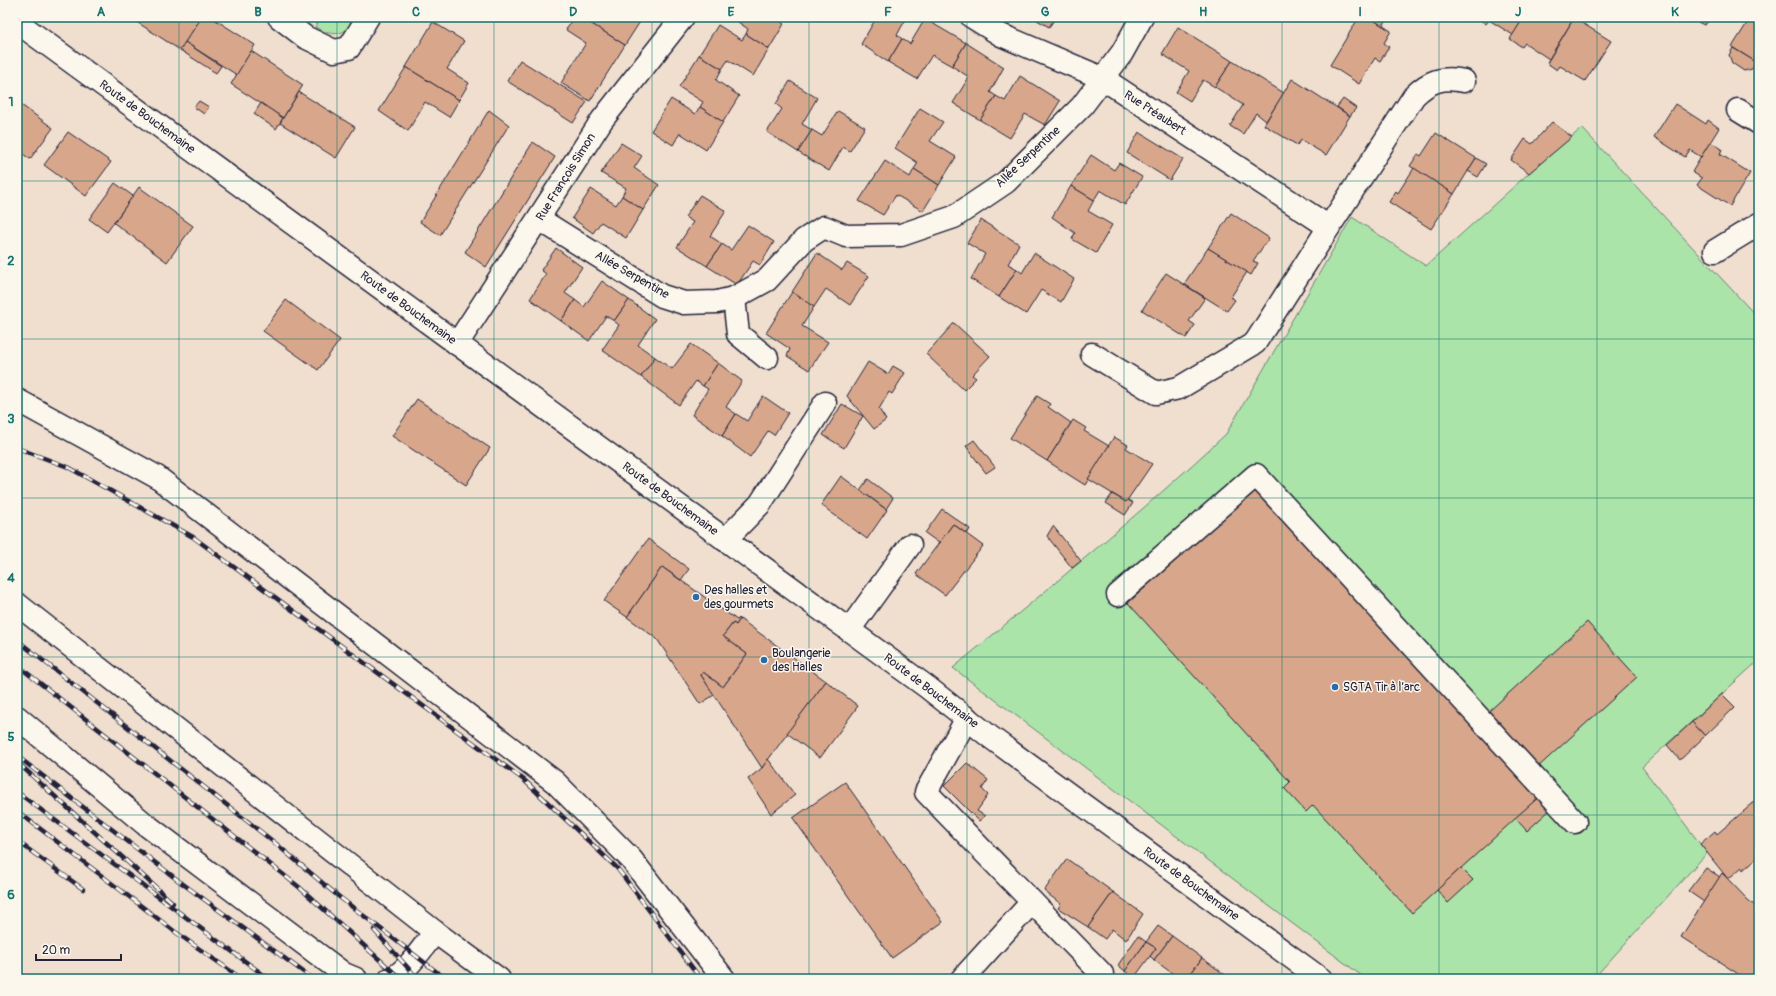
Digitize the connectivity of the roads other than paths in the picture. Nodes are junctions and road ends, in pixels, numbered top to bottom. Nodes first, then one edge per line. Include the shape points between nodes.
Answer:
1 (279, 17) edge
2 (368, 17) edge
3 (683, 17) edge
4 (972, 17) edge
5 (1142, 17) edge
6 (17, 22) edge
7 (1102, 78) junction
8 (1464, 82) dead end
9 (1738, 110) dead end
10 (1759, 123) edge
11 (539, 219) junction
12 (1759, 224) edge
13 (1329, 227) junction
14 (1715, 252) dead end
15 (734, 298) junction
16 (457, 344) junction
17 (1092, 354) dead end
18 (767, 358) dead end
19 (17, 400) edge
20 (825, 402) dead end
21 (725, 540) junction
22 (910, 545) dead end
23 (1118, 595) dead end
24 (17, 604) edge
25 (849, 630) junction
26 (17, 717) edge
27 (967, 718) junction
28 (1575, 822) dead end
29 (1032, 902) junction
30 (435, 932) junction
31 (1102, 974) dead end
32 (356, 979) edge
33 (390, 979) edge
34 (499, 979) edge
35 (724, 979) edge
36 (962, 979) edge
37 (1321, 979) edge

1 - 2 street via 305,37 334,51 349,48
3 - 11 street, Rue François Simon via 602,120
4 - 7 street, Rue Préaubert via 1001,35
5 - 7 street via 1122,52
6 - 16 street, Route de Bouchemaine
7 - 13 street, Rue Préaubert
7 - 15 street, Allée Serpentine via 1082,106 1006,182 954,217 901,235 846,236 824,227 804,240 767,280
8 - 13 street via 1442,79 1421,88
9 - 10 street
11 - 15 street, Allée Serpentine via 662,296 684,303 716,302
11 - 16 street, Rue François Simon
12 - 14 street
13 - 17 street via 1255,343 1179,388 1156,394
15 - 18 street via 738,334
16 - 21 street, Route de Bouchemaine
19 - 35 street via 157,477 555,782 632,859
20 - 21 street via 760,504
21 - 25 street, Route de Bouchemaine
22 - 25 street
23 - 28 street via 1256,475
24 - 30 street
25 - 27 street, Route de Bouchemaine
26 - 32 street via 144,824 344,974
27 - 29 street via 926,792
27 - 37 street, Route de Bouchemaine
29 - 31 street
29 - 36 street
30 - 33 street via 398,976
30 - 34 street

